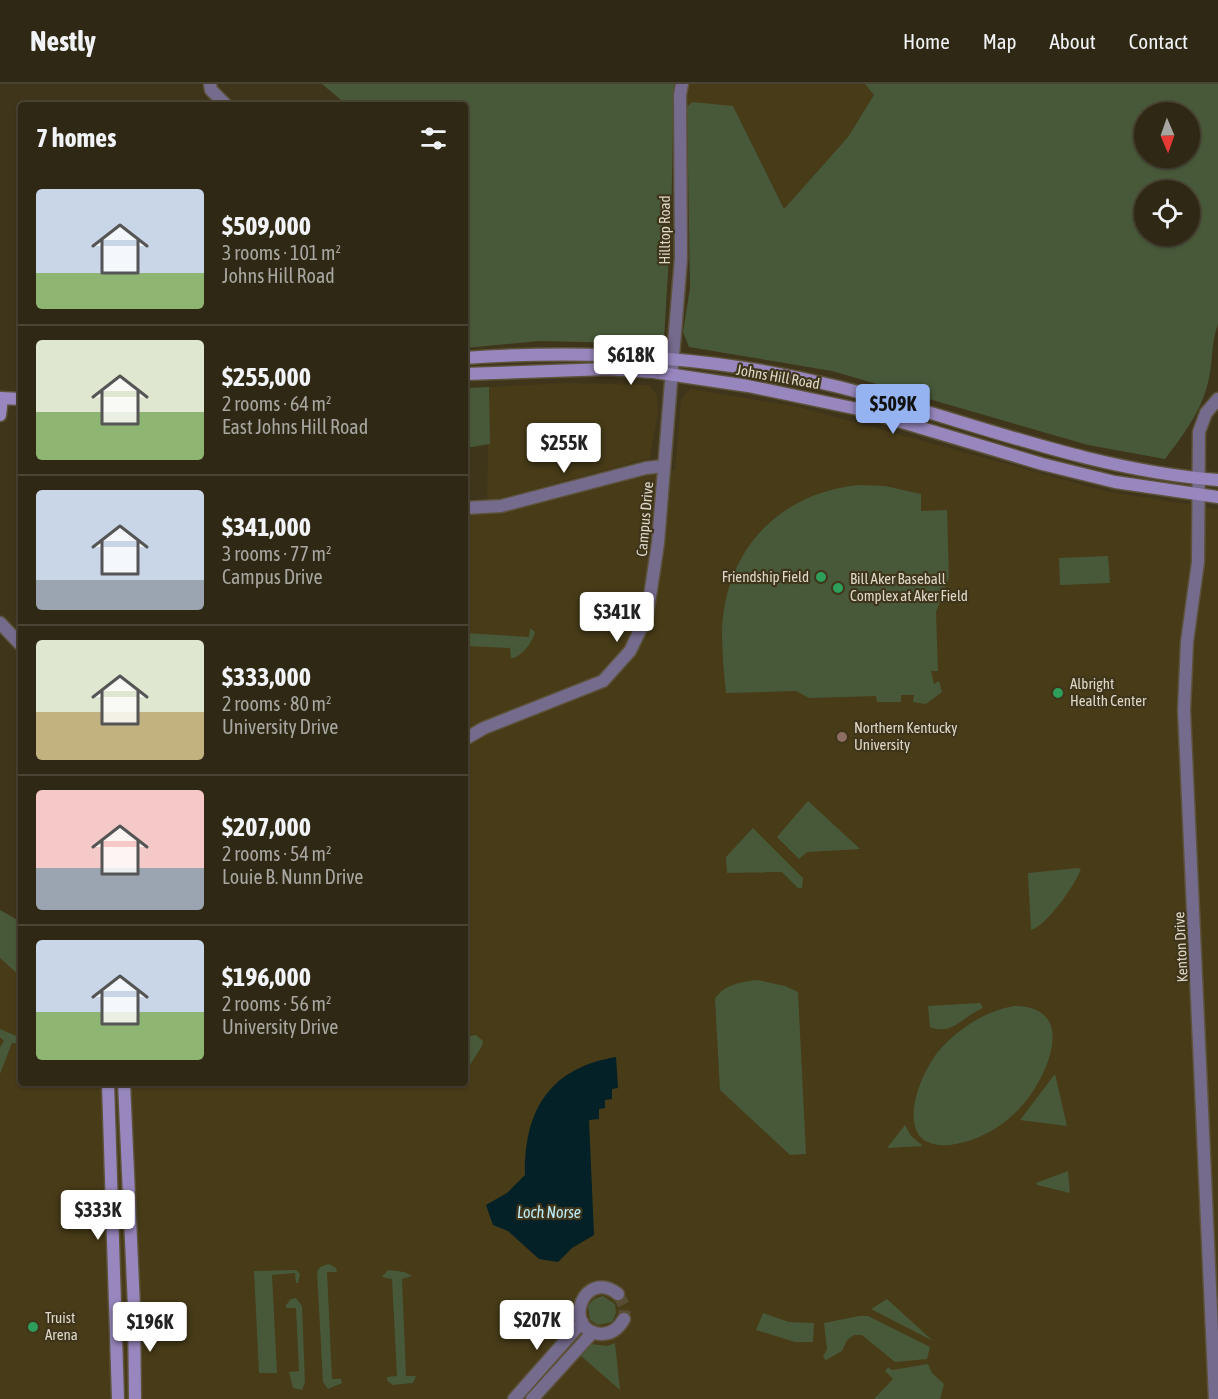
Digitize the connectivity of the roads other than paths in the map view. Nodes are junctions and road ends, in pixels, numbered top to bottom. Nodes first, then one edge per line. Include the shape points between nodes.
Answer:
1 (210, 84) edge
2 (682, 84) edge
3 (223, 102) edge
4 (674, 357) junction
5 (468, 358) edge
6 (468, 374) edge
7 (672, 375) junction
8 (1, 398) edge
9 (18, 399) edge
10 (1218, 399) edge
11 (0, 415) edge
12 (664, 466) junction
13 (1199, 479) junction
14 (1218, 480) edge
15 (1199, 495) junction
16 (1218, 497) edge
17 (468, 508) edge
18 (0, 623) edge
19 (18, 642) edge
20 (468, 737) edge
21 (108, 1086) edge
22 (124, 1086) edge
23 (618, 1294) dead end
24 (624, 1319) dead end
25 (582, 1322) junction
26 (593, 1332) junction
27 (118, 1399) edge
28 (135, 1399) edge
29 (514, 1399) edge
30 (532, 1399) edge
31 (1215, 1399) edge

1 - 3 street
2 - 4 street, Hilltop Road via 681,258
4 - 5 main road, Johns Hill Road via 571,353
4 - 7 street, Hilltop Road
4 - 13 main road, Johns Hill Road via 840,387 1052,449
6 - 7 main road, Johns Hill Road via 607,369
7 - 12 street, Campus Drive
7 - 15 main road, Johns Hill Road via 818,399 1042,464 1115,482
8 - 9 main road
8 - 11 main road
10 - 13 street, Kenton Drive via 1201,423
12 - 17 street via 501,506
12 - 20 street, Campus Drive via 651,600 630,651 603,681
13 - 14 main road, Johns Hill Road
13 - 15 street, Kenton Drive
15 - 16 main road, Johns Hill Road
15 - 31 street, Kenton Drive via 1198,562 1187,642 1184,710
18 - 19 street
21 - 27 main road
22 - 28 main road
23 - 25 street via 605,1288 589,1292 579,1309
24 - 26 street via 613,1331
25 - 26 street
25 - 29 street
26 - 30 street

